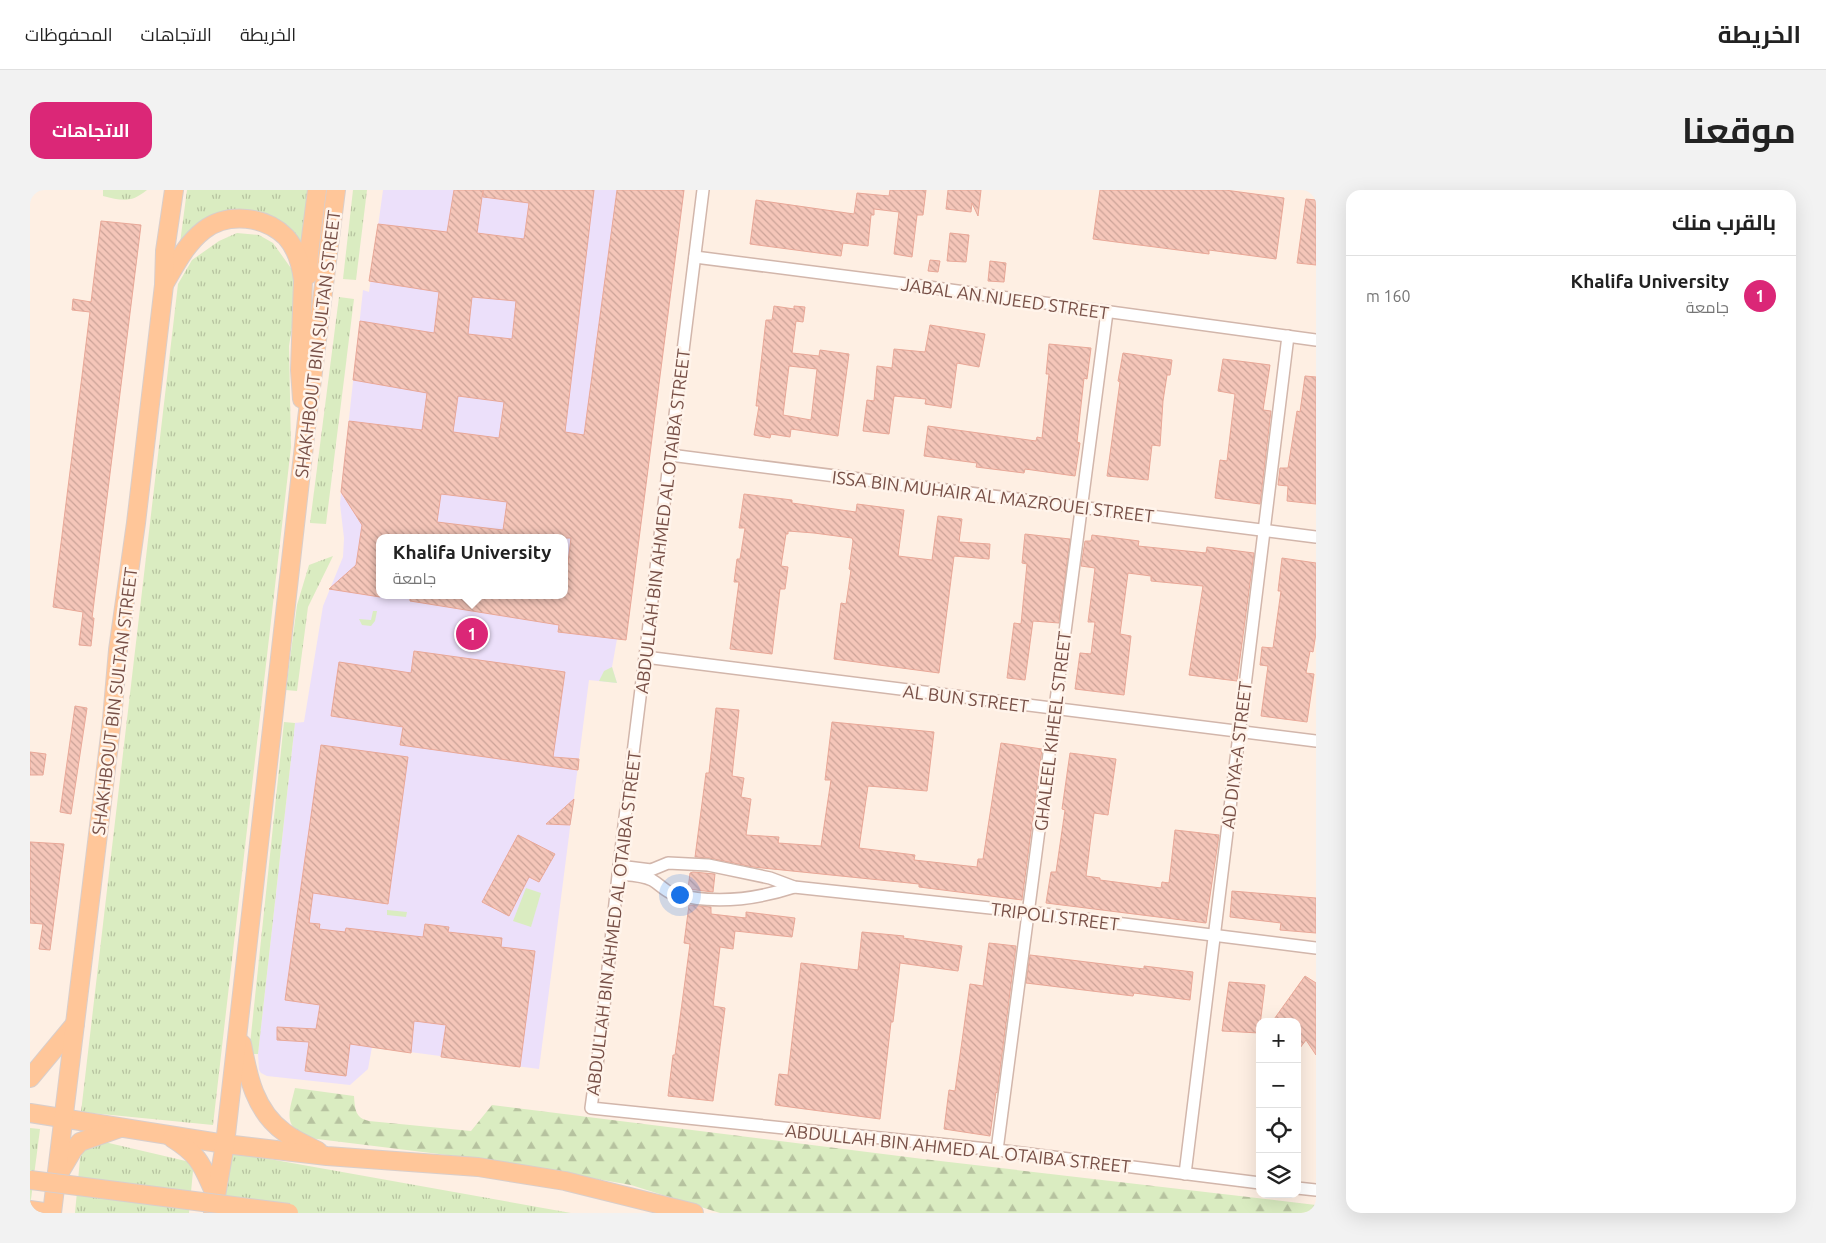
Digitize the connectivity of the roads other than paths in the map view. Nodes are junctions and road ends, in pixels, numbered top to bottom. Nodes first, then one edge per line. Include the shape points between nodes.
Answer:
1 (174, 190) edge
2 (317, 190) edge
3 (336, 190) edge
4 (703, 190) edge
5 (694, 258) junction
6 (164, 284) junction
7 (1107, 312) junction
8 (1288, 336) junction
9 (1316, 340) edge
10 (316, 350) junction
11 (307, 419) junction
12 (670, 455) junction
13 (1081, 507) junction
14 (1265, 530) junction
15 (1316, 537) edge
16 (645, 657) junction
17 (1055, 709) junction
18 (1239, 732) junction
19 (1316, 742) edge
20 (618, 870) junction
21 (794, 887) junction
22 (1028, 912) junction
23 (1213, 935) junction
24 (1316, 948) edge
25 (76, 1024) junction
26 (238, 1025) junction
27 (30, 1078) edge
28 (30, 1113) edge
29 (64, 1118) junction
30 (123, 1127) junction
31 (164, 1134) junction
32 (225, 1144) junction
33 (996, 1150) junction
34 (327, 1156) junction
35 (1185, 1174) junction
36 (56, 1178) junction
37 (30, 1180) edge
38 (1256, 1183) edge
39 (1301, 1188) edge
40 (1316, 1190) edge
41 (214, 1204) edge
42 (30, 1210) edge
43 (51, 1213) edge
44 (289, 1213) edge
45 (694, 1213) edge

1 - 6 main road, SHAKHBOUT BIN SULTAN STREET
2 - 10 main road via 307,296
3 - 10 main road, SHAKHBOUT BIN SULTAN STREET
4 - 5 street, ABDULLAH BIN AHMED AL OTAIBA STREET
5 - 7 street, JABAL AN NIJEED STREET
5 - 12 street, ABDULLAH BIN AHMED AL OTAIBA STREET
6 - 11 main road via 191,243 205,230 221,222 249,219 263,222 287,238 302,268 300,370
6 - 25 main road, SHAKHBOUT BIN SULTAN STREET
7 - 8 street, JABAL AN NIJEED STREET
7 - 13 street, GHALEEL KIHEEL STREET
8 - 9 street, JABAL AN NIJEED STREET
8 - 14 street, AD DIYA-A STREET
10 - 11 main road, SHAKHBOUT BIN SULTAN STREET
11 - 26 main road, SHAKHBOUT BIN SULTAN STREET
12 - 13 street, ISSA BIN MUHAIR AL MAZROUEI STREET
12 - 16 street, ABDULLAH BIN AHMED AL OTAIBA STREET
13 - 14 street, ISSA BIN MUHAIR AL MAZROUEI STREET
13 - 17 street, GHALEEL KIHEEL STREET
14 - 15 street, ISSA BIN MUHAIR AL MAZROUEI STREET
14 - 18 street, AD DIYA-A STREET
16 - 17 street, AL BUN STREET
16 - 20 street, ABDULLAH BIN AHMED AL OTAIBA STREET
17 - 18 street, AL BUN STREET
17 - 22 street, GHALEEL KIHEEL STREET
18 - 19 street, AL BUN STREET
18 - 23 street, AD DIYA-A STREET
20 - 21 street, TRIPOLI STREET via 651,870 668,863 708,865 778,880
20 - 21 street, TRIPOLI STREET via 649,878 668,891 707,900 769,895
20 - 33 street, ABDULLAH BIN AHMED AL OTAIBA STREET via 591,1108
21 - 22 street, TRIPOLI STREET
22 - 23 street, TRIPOLI STREET
22 - 33 street, GHALEEL KIHEEL STREET
23 - 24 street, TRIPOLI STREET
23 - 35 street, AD DIYA-A STREET
25 - 27 main road
25 - 29 main road, SHAKHBOUT BIN SULTAN STREET
26 - 32 main road, SHAKHBOUT BIN SULTAN STREET
26 - 34 main road via 252,1090 264,1112 284,1132
28 - 29 main road
29 - 30 main road
29 - 36 main road, SHAKHBOUT BIN SULTAN STREET
30 - 31 main road
30 - 36 main road via 80,1142
31 - 32 main road
31 - 41 main road via 200,1161
32 - 34 main road
32 - 41 main road, SHAKHBOUT BIN SULTAN STREET
33 - 35 street, ABDULLAH BIN AHMED AL OTAIBA STREET
34 - 45 main road via 478,1167 565,1181
35 - 38 street, ABDULLAH BIN AHMED AL OTAIBA STREET
36 - 43 main road, SHAKHBOUT BIN SULTAN STREET
37 - 44 main road, bridge
39 - 40 street
42 - 43 main road

